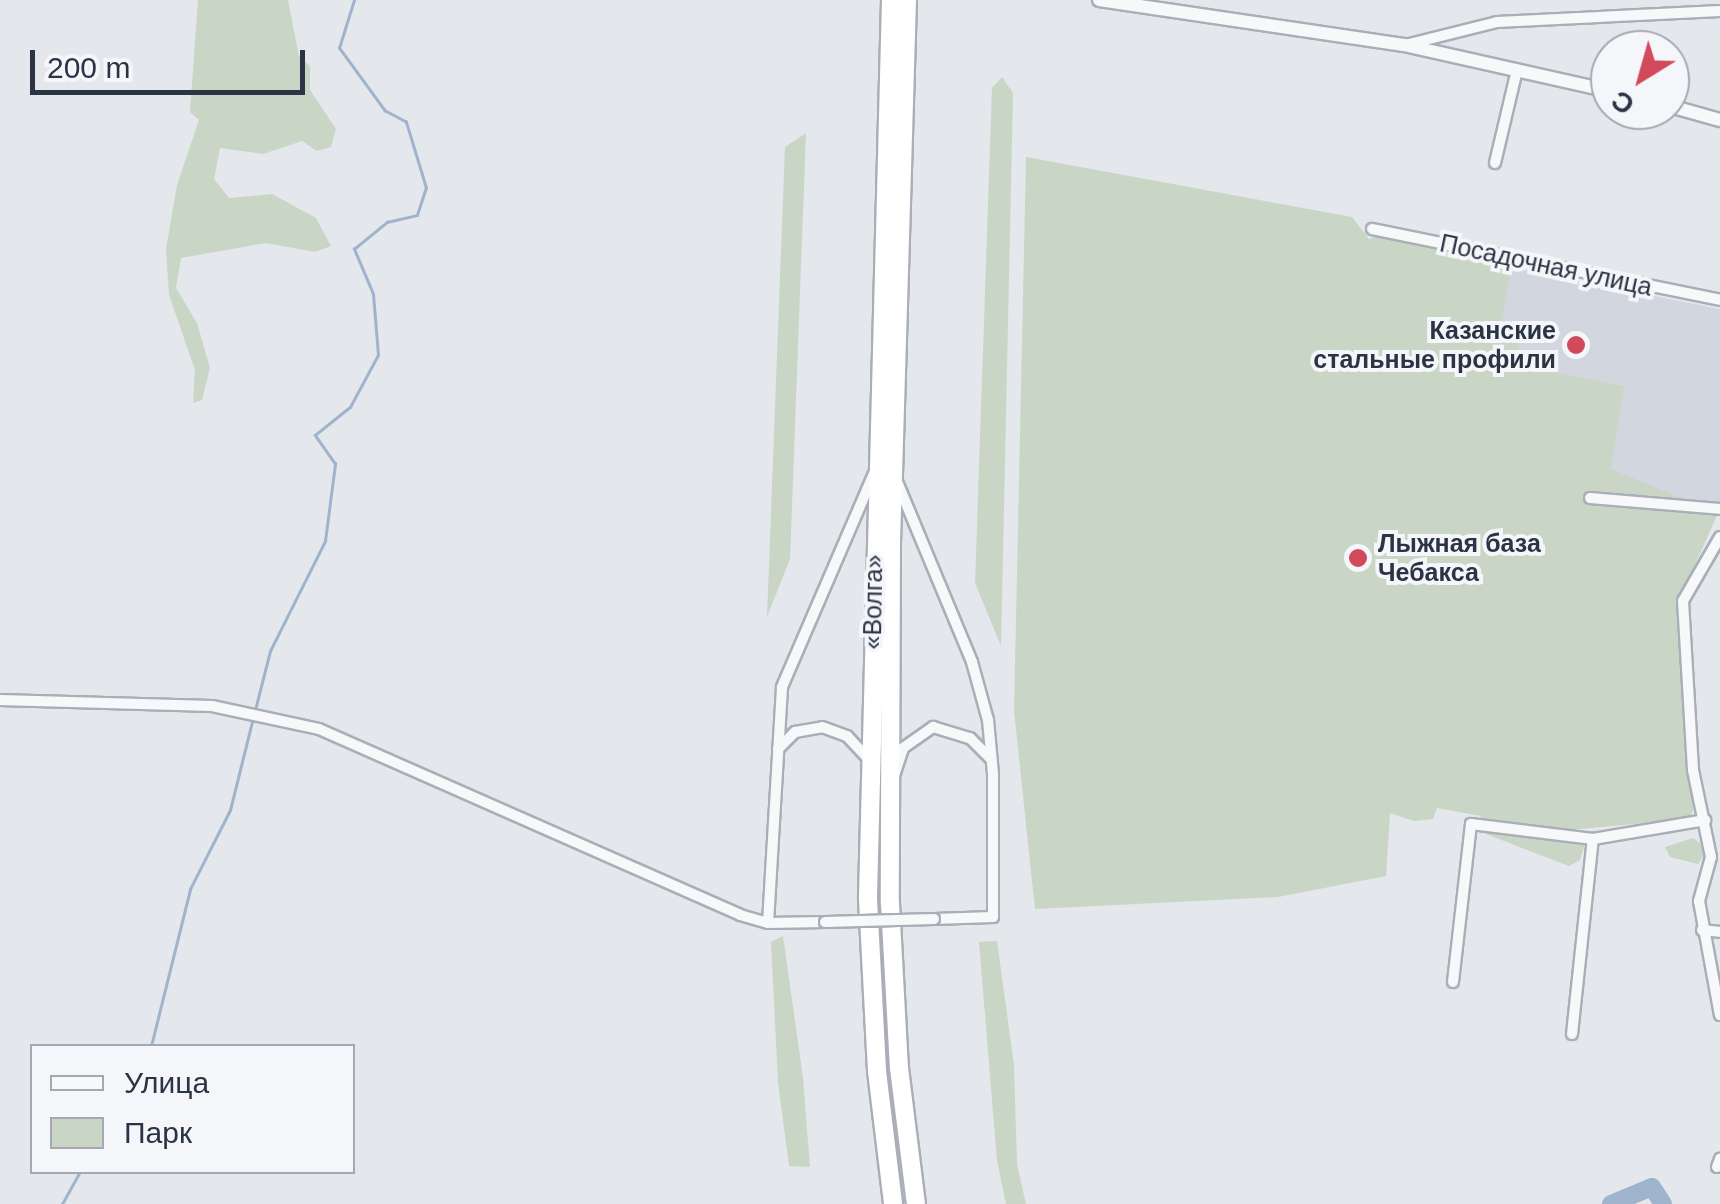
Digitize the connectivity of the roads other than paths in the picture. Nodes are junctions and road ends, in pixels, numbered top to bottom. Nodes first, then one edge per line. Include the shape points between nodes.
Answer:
1 (903, 0) edge
2 (1099, 0) edge
3 (1720, 10) edge
4 (1404, 45) junction
5 (1516, 70) junction
6 (1590, 87) edge
7 (1690, 112) edge
8 (1720, 120) edge
9 (1494, 163) dead end
10 (1372, 229) dead end
11 (1720, 300) edge
12 (884, 472) junction
13 (1590, 498) dead end
14 (1720, 509) edge
15 (1720, 537) edge
16 (0, 700) edge
17 (777, 749) junction
18 (992, 759) junction
19 (870, 761) junction
20 (893, 778) junction
21 (1704, 820) junction
22 (1593, 839) junction
23 (768, 922) junction
24 (1702, 930) junction
25 (1720, 932) edge
26 (1453, 982) dead end
27 (1720, 1014) edge
28 (1572, 1034) dead end
29 (893, 1204) edge
30 (916, 1204) edge

1 - 12 highway, «Волга»
2 - 4 street
3 - 4 street via 1497,22
4 - 5 street
5 - 6 street
5 - 9 street
7 - 8 street
10 - 11 street, Посадочная улица
12 - 17 street via 782,688
12 - 18 street via 972,662
12 - 19 highway, «Волга»
12 - 20 highway, «Волга»
13 - 14 street
15 - 21 street via 1683,601 1693,770
16 - 23 street via 212,706 319,729
17 - 19 street via 795,732 822,726 847,736
17 - 23 street
18 - 20 street via 970,738 933,727 904,748
18 - 23 street, bridge via 993,917
19 - 29 highway, «Волга» via 874,1014
20 - 30 highway, «Волга» via 892,942
21 - 22 street
21 - 24 street via 1712,857 1699,901
22 - 26 street via 1471,824
22 - 28 street via 1594,878
24 - 25 street
24 - 27 street

